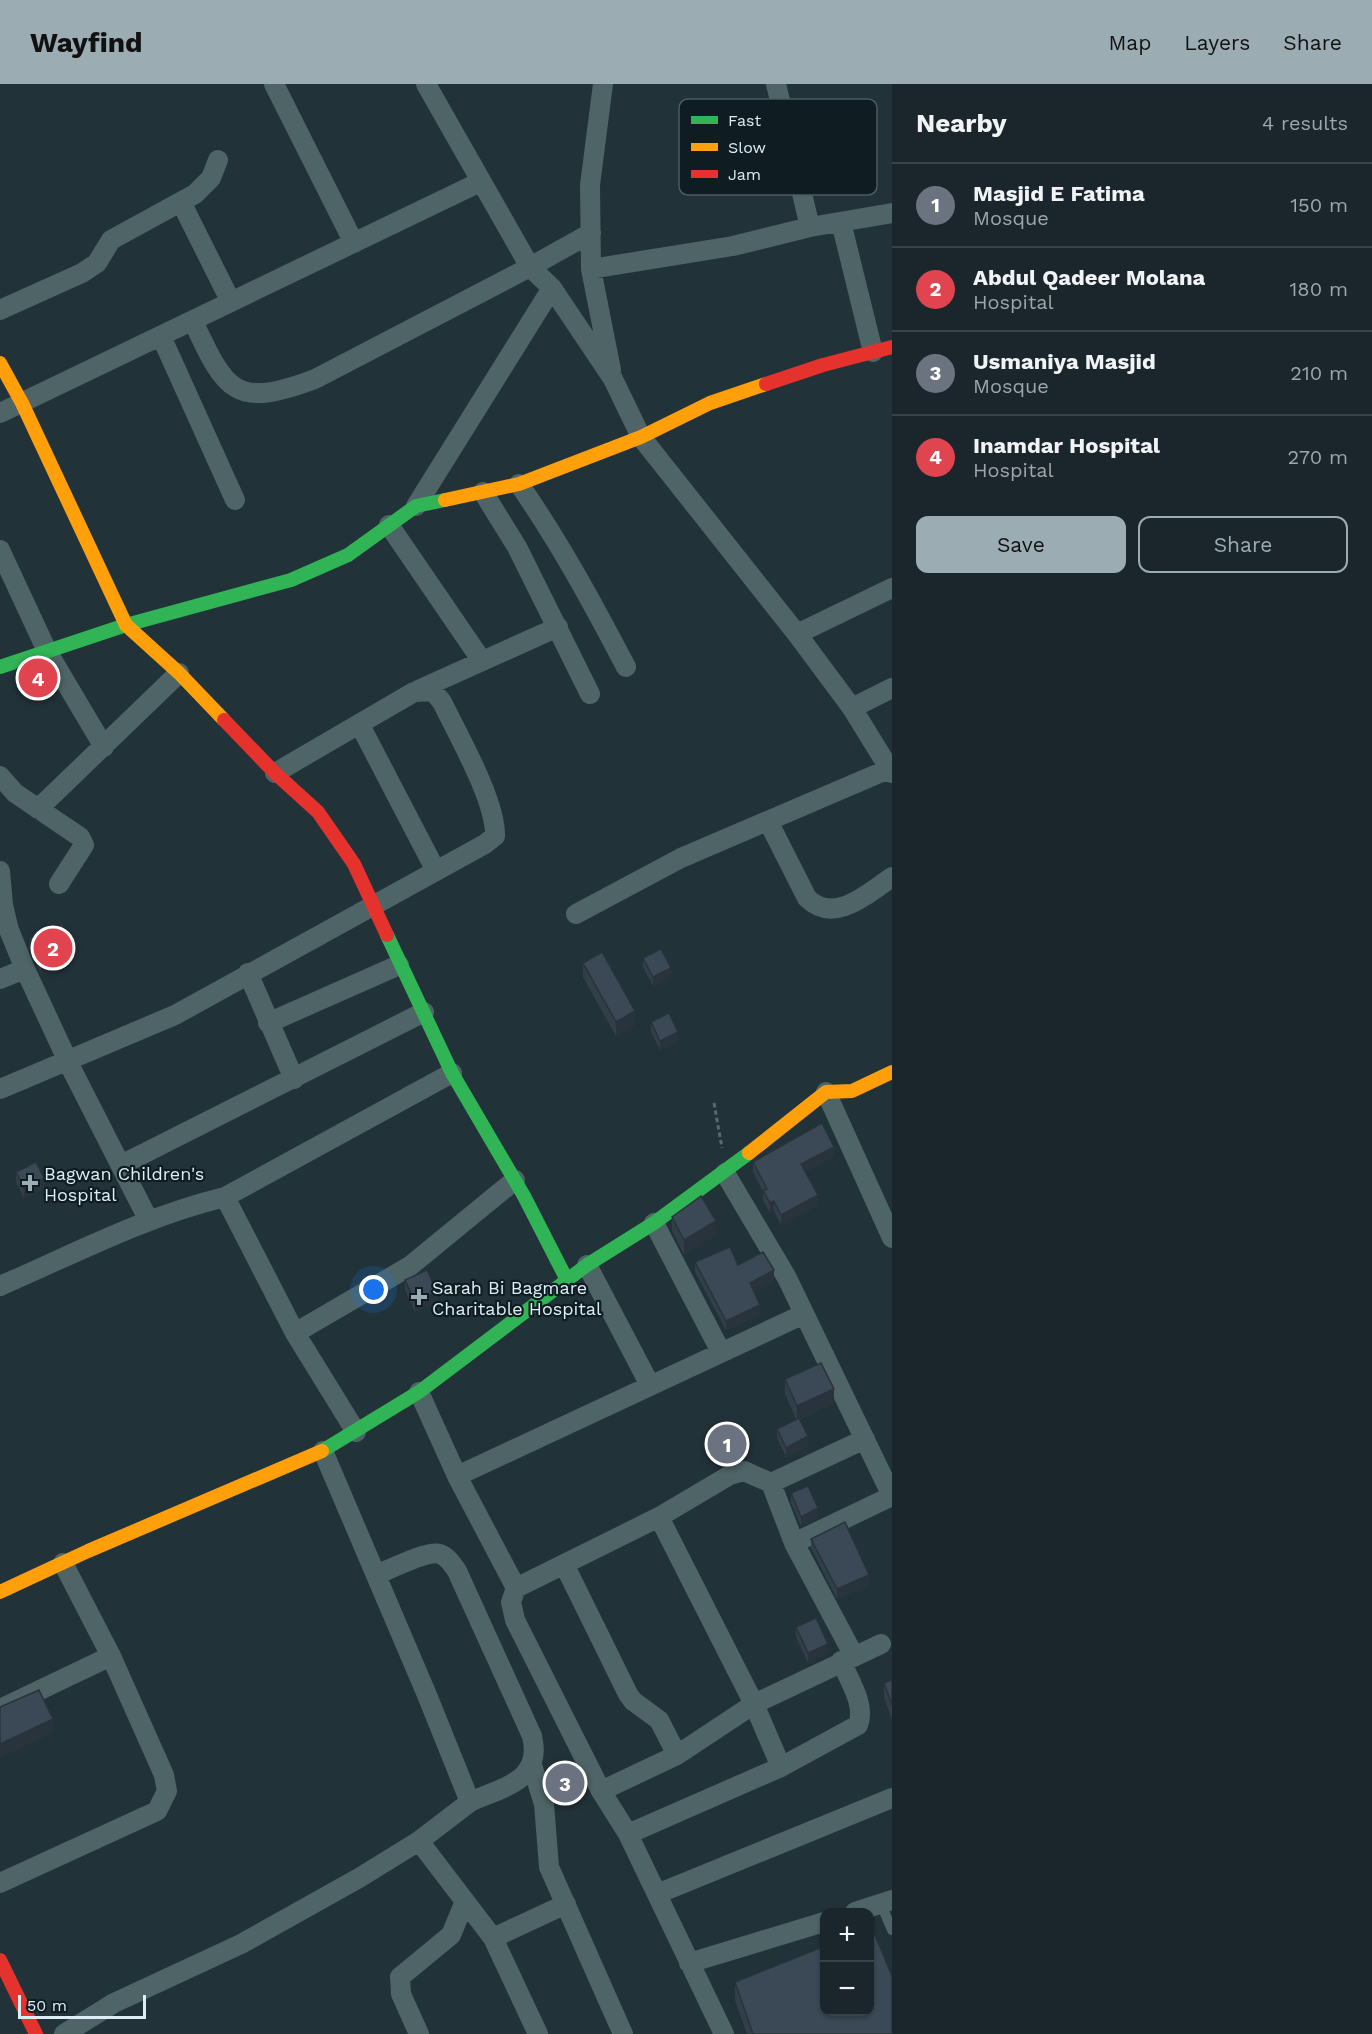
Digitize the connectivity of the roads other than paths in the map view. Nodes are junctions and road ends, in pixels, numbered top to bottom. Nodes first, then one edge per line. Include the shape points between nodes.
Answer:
1 (274, 84) edge
2 (426, 84) edge
3 (603, 84) edge
4 (776, 84) edge
5 (780, 99) edge
6 (218, 160) dead end
7 (480, 182) junction
8 (802, 195) edge
9 (181, 202) junction
10 (892, 213) edge
11 (841, 222) junction
12 (810, 227) junction
13 (591, 233) junction
14 (354, 243) junction
15 (530, 267) junction
16 (591, 269) junction
17 (552, 288) junction
18 (231, 302) junction
19 (0, 310) edge
20 (193, 321) junction
21 (161, 336) junction
22 (892, 347) edge
23 (873, 352) junction
24 (0, 363) edge
25 (613, 379) junction
26 (22, 403) junction
27 (0, 413) edge
28 (641, 436) junction
29 (519, 484) junction
30 (483, 492) junction
31 (235, 501) dead end
32 (416, 506) junction
33 (389, 525) junction
34 (0, 550) edge
35 (892, 588) edge
36 (126, 625) junction
37 (558, 627) junction
38 (797, 634) junction
39 (47, 651) junction
40 (482, 661) junction
41 (0, 667) edge
42 (626, 667) dead end
43 (179, 673) junction
44 (892, 688) edge
45 (414, 692) junction
46 (590, 694) dead end
47 (852, 708) junction
48 (360, 725) junction
49 (104, 747) junction
50 (890, 771) edge
51 (274, 773) junction
52 (0, 776) edge
53 (38, 809) junction
54 (768, 821) junction
55 (0, 871) edge
56 (436, 871) junction
57 (892, 877) edge
58 (59, 884) dead end
59 (375, 907) junction
60 (576, 914) dead end
61 (399, 965) junction
62 (25, 969) junction
63 (248, 973) junction
64 (0, 979) edge
65 (424, 1012) junction
66 (268, 1023) junction
67 (67, 1061) junction
68 (892, 1072) edge
69 (452, 1073) junction
70 (294, 1078) junction
71 (0, 1089) edge
72 (826, 1092) junction
73 (121, 1166) junction
74 (725, 1173) junction
75 (514, 1180) junction
76 (225, 1197) junction
77 (149, 1221) junction
78 (654, 1223) junction
79 (889, 1225) edge
80 (587, 1265) junction
81 (567, 1280) junction
82 (0, 1286) edge
83 (804, 1314) junction
84 (295, 1333) junction
85 (721, 1352) junction
86 (650, 1386) junction
87 (419, 1392) junction
88 (356, 1432) junction
89 (865, 1438) junction
90 (323, 1451) junction
91 (457, 1476) junction
92 (771, 1484) junction
93 (892, 1496) edge
94 (660, 1517) junction
95 (794, 1543) junction
96 (63, 1563) junction
97 (564, 1564) junction
98 (376, 1575) junction
99 (516, 1588) junction
100 (0, 1592) edge
101 (881, 1644) dead end
102 (111, 1656) junction
103 (848, 1659) junction
104 (754, 1704) junction
105 (0, 1709) edge
106 (677, 1755) junction
107 (532, 1765) junction
108 (781, 1767) junction
109 (601, 1791) junction
110 (892, 1798) edge
111 (470, 1802) junction
112 (628, 1834) junction
113 (419, 1841) junction
114 (0, 1883) edge
115 (657, 1894) junction
116 (465, 1900) junction
117 (886, 1902) edge
118 (566, 1904) junction
119 (867, 1908) edge
120 (820, 1924) edge
121 (892, 1930) edge
122 (493, 1938) junction
123 (0, 1960) edge
124 (689, 1963) junction
125 (530, 2032) edge
126 (36, 2034) edge
127 (64, 2034) edge
128 (419, 2034) edge
129 (623, 2034) edge
130 (724, 2034) edge

1 - 14 street
2 - 7 street
3 - 13 street via 590,185
4 - 5 street
6 - 9 street via 211,178
7 - 14 street
7 - 15 street
8 - 12 street
9 - 18 street
9 - 19 street via 111,240 97,263 82,273
10 - 11 street
11 - 12 street
11 - 23 street
12 - 16 street via 733,246
13 - 15 street
13 - 16 street
14 - 18 street
15 - 17 street
15 - 20 street via 315,379 281,392 258,394 232,387 215,368
16 - 25 street
17 - 25 street
17 - 32 street
18 - 20 street
20 - 21 street
21 - 26 street
21 - 31 street
22 - 23 street
23 - 28 street via 710,403
24 - 26 street
25 - 28 street
26 - 27 street
26 - 36 street
28 - 29 street
28 - 38 street
29 - 30 street
29 - 42 street via 579,577
30 - 32 street
30 - 37 street via 517,547
32 - 33 street
33 - 36 street via 348,555 300,577
33 - 40 street
34 - 39 street
35 - 38 street
36 - 39 street
36 - 43 street
37 - 40 street
37 - 46 street
38 - 47 street
39 - 41 street
39 - 49 street
40 - 45 street
43 - 49 street
43 - 51 street
44 - 47 street
45 - 48 street
45 - 56 street via 433,692 442,702 496,824 495,836 485,844
47 - 50 street
48 - 51 street
48 - 56 street
49 - 53 street
50 - 54 street
51 - 59 street via 318,812 354,864
52 - 53 street via 15,793
53 - 58 street via 71,829 84,845
54 - 57 street via 807,898 816,907 839,908
54 - 60 street via 681,858
55 - 62 street via 5,913
56 - 59 street
59 - 61 street
59 - 63 street
61 - 65 street
61 - 66 street
62 - 64 street
62 - 67 street
63 - 66 street
63 - 67 street via 175,1015
65 - 69 street
65 - 70 street
66 - 70 street
67 - 71 street
67 - 73 street
68 - 72 street via 852,1091
69 - 75 street
69 - 76 street
70 - 73 street
72 - 74 street
72 - 79 street
73 - 77 street
74 - 78 street
74 - 83 street
75 - 81 street
75 - 84 street via 410,1266
76 - 77 street via 186,1206
76 - 84 street
77 - 82 street
78 - 80 street
78 - 85 street
80 - 81 street
80 - 86 street
81 - 87 street
83 - 85 street
83 - 89 street
84 - 88 street
85 - 86 street
86 - 91 street
87 - 88 street
87 - 91 street
88 - 90 street
89 - 92 street
89 - 93 street
90 - 96 street
90 - 98 street
91 - 99 street
92 - 94 street via 744,1471 730,1475
92 - 95 street
93 - 95 street
94 - 97 street
94 - 104 street
95 - 103 street
96 - 100 street
96 - 102 street
97 - 99 street
97 - 106 street via 628,1694 659,1720
98 - 107 street via 424,1556 438,1553 448,1558 532,1736 536,1752
98 - 111 street
99 - 109 street via 511,1602 515,1620
101 - 103 street
102 - 105 street
102 - 114 street via 164,1775 167,1791 157,1811
103 - 104 street
103 - 108 street via 862,1716 858,1725
104 - 106 street
104 - 108 street
106 - 109 street
107 - 111 street via 519,1780
107 - 118 street via 544,1804 549,1867
108 - 112 street
109 - 112 street
110 - 115 street
111 - 113 street
112 - 115 street
113 - 116 street
113 - 127 street via 241,1944 114,2003
115 - 124 street
116 - 122 street
116 - 128 street via 451,1935 399,1977 401,1994
117 - 119 street
117 - 121 lane
118 - 122 street
118 - 129 street
120 - 124 street
122 - 125 street
123 - 126 street
124 - 130 street

